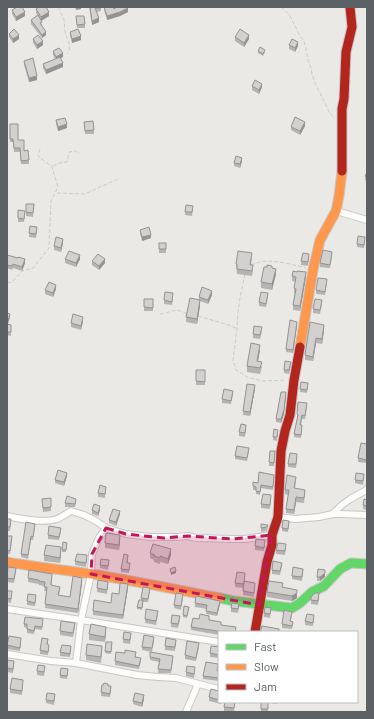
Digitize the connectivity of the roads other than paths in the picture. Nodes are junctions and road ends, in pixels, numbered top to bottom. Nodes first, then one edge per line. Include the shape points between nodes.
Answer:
1 (350, 7) edge
2 (336, 211) junction
3 (367, 220) edge
4 (367, 489) edge
5 (333, 514) junction
6 (367, 515) edge
7 (7, 516) edge
8 (278, 517) junction
9 (106, 528) junction
10 (272, 535) junction
11 (7, 562) edge
12 (367, 564) edge
13 (91, 574) junction
14 (259, 604) junction
15 (7, 609) edge
16 (81, 620) junction
17 (255, 631) edge
18 (218, 642) edge
19 (7, 654) edge
20 (76, 664) junction
21 (198, 684) junction
22 (218, 690) edge
23 (186, 712) edge

1 - 2 street via 352,27 346,52 342,109 342,168
2 - 3 street
2 - 8 street via 320,240 313,270 290,415 281,451
4 - 5 street
5 - 6 street
5 - 8 street via 295,519
7 - 9 street via 56,519 71,511 84,515
8 - 10 street
9 - 10 street via 126,534 164,538 188,536 232,539
9 - 13 street via 92,554
10 - 14 street
11 - 13 street
12 - 14 street via 351,563 340,569 324,586 292,608
13 - 14 street
13 - 16 street
14 - 17 street
15 - 16 street
16 - 18 street
16 - 20 street
19 - 20 street
20 - 21 street via 137,675 176,678
21 - 22 street
21 - 23 street

